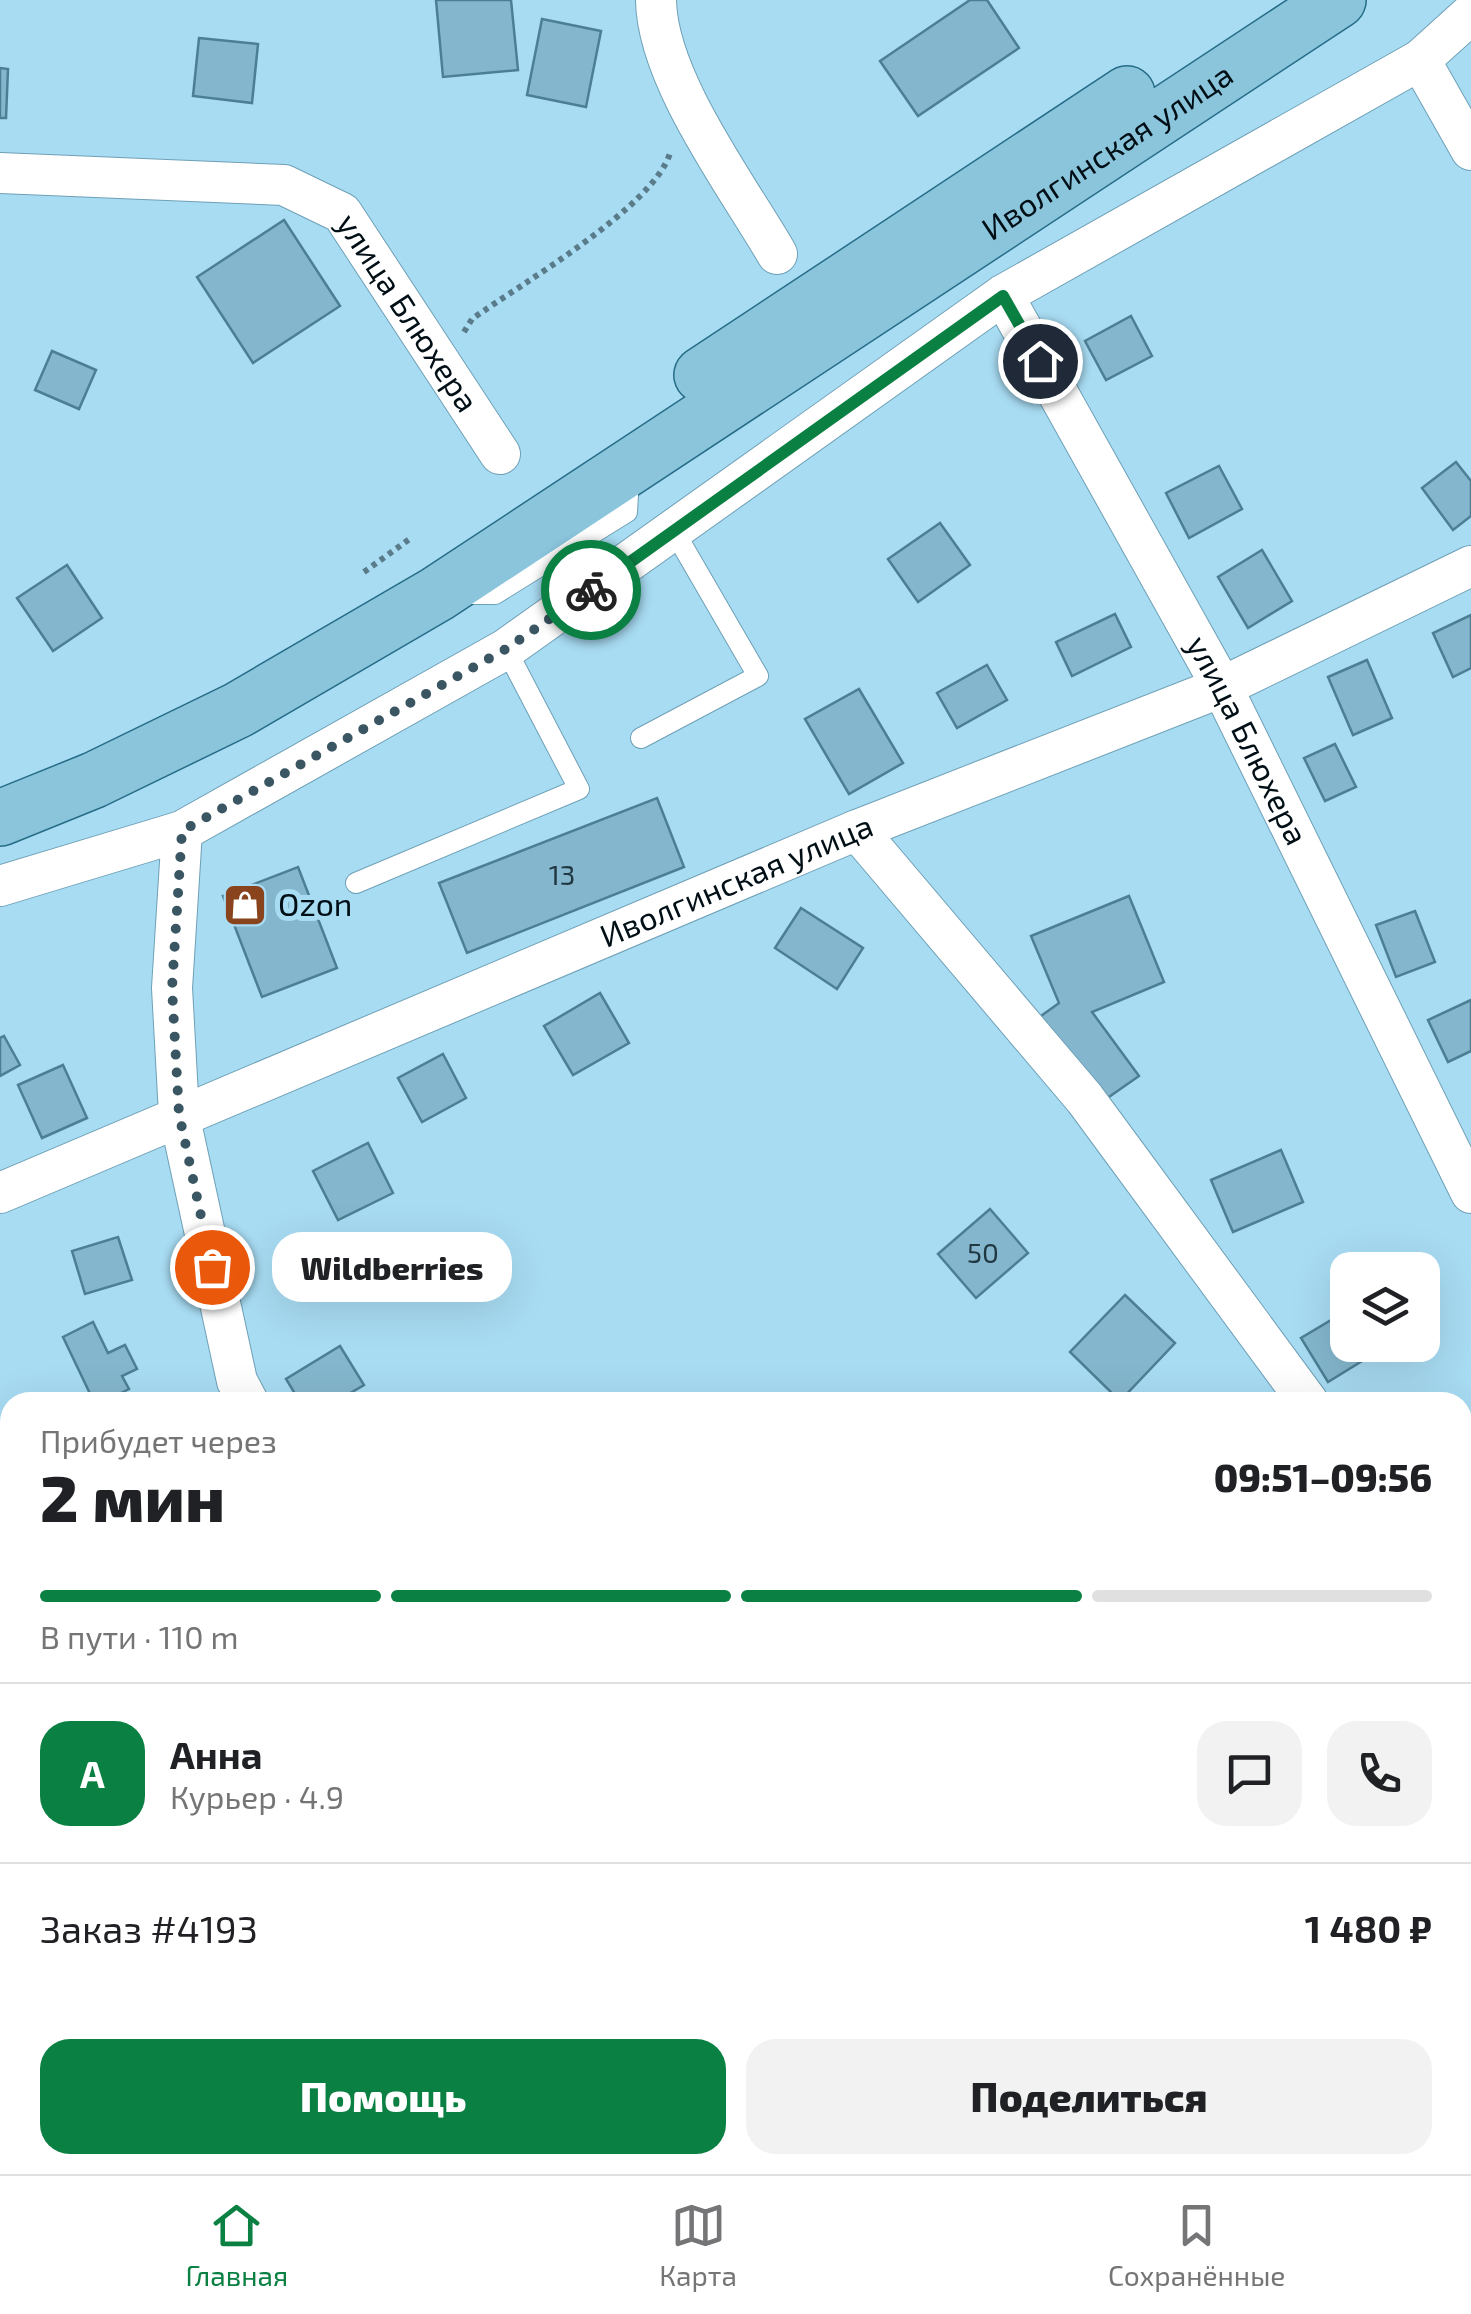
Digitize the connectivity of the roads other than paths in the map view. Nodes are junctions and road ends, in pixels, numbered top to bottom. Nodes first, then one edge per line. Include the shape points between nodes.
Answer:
1 (656, 0) edge
2 (1272, 0) edge
3 (1338, 0) edge
4 (1463, 0) edge
5 (1471, 13) edge
6 (1420, 60) junction
7 (1471, 150) edge
8 (0, 173) edge
9 (777, 254) dead end
10 (1003, 296) junction
11 (500, 454) dead end
12 (674, 530) junction
13 (1471, 566) edge
14 (506, 649) junction
15 (1222, 687) junction
16 (641, 738) dead end
17 (0, 780) edge
18 (0, 818) edge
19 (857, 830) junction
20 (182, 831) junction
21 (356, 883) dead end
22 (0, 886) edge
23 (179, 1114) junction
24 (0, 1193) edge
25 (1471, 1193) edge
26 (243, 1392) edge
27 (1301, 1392) edge

1 - 9 street via 669,69
2 - 17 main road, Иволгинская улица via 397,578 225,680
3 - 18 main road, Иволгинская улица via 437,594 238,710
4 - 5 street
5 - 6 street
6 - 7 street
6 - 10 street
8 - 11 street, улица Блюхера via 284,185 342,212
10 - 12 street
10 - 15 street, улица Блюхера
12 - 14 street
12 - 16 lane via 758,676
13 - 15 street, Иволгинская улица
14 - 20 street
14 - 21 lane via 578,789
15 - 19 street, Иволгинская улица
15 - 25 street, улица Блюхера
19 - 23 street, Иволгинская улица
19 - 27 street via 1085,1099
20 - 22 street
20 - 23 street via 172,988
23 - 24 street, Иволгинская улица
23 - 26 street

